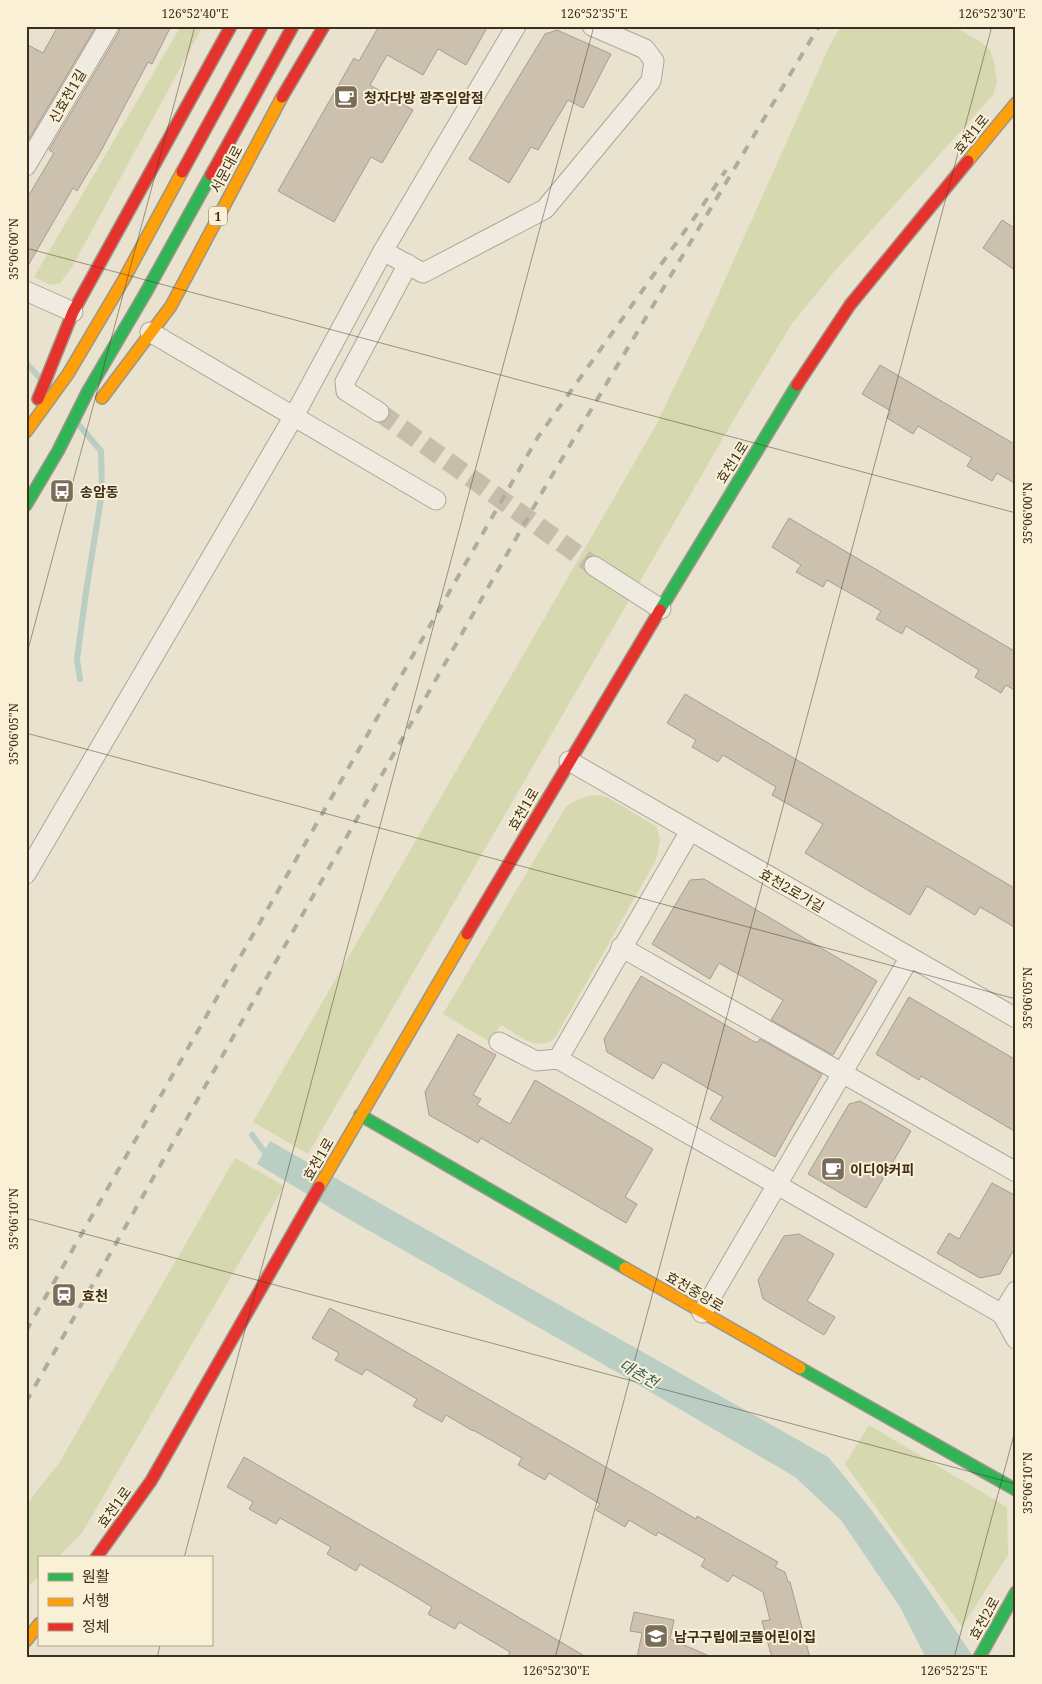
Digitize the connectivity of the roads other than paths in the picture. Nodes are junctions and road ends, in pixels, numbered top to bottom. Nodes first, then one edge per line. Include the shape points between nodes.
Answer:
1 (109, 26) edge
2 (231, 26) edge
3 (262, 26) edge
4 (293, 26) edge
5 (324, 26) edge
6 (516, 26) edge
7 (592, 26) edge
8 (1016, 103) edge
9 (26, 166) edge
10 (383, 251) junction
11 (408, 264) junction
12 (26, 291) edge
13 (73, 312) junction
14 (150, 332) junction
15 (379, 412) tunnel mouth
16 (294, 416) junction
17 (26, 432) edge
18 (58, 451) junction
19 (436, 500) dead end
20 (26, 505) edge
21 (594, 566) tunnel mouth
22 (661, 609) junction
23 (569, 761) junction
24 (690, 830) junction
25 (26, 874) edge
26 (622, 947) junction
27 (910, 957) junction
28 (1016, 1018) edge
29 (499, 1042) dead end
30 (558, 1059) junction
31 (843, 1074) junction
32 (360, 1115) junction
33 (1016, 1172) edge
34 (777, 1185) junction
35 (1016, 1291) edge
36 (702, 1313) junction
37 (1002, 1314) junction
38 (1016, 1339) edge
39 (1016, 1490) edge
40 (97, 1556) edge
41 (1016, 1592) edge
42 (38, 1625) edge
43 (26, 1641) edge
44 (985, 1654) edge

1 - 9 street, 신효천1길
2 - 13 street
3 - 17 street via 123,281 68,374
4 - 18 street, 서문대로 via 146,294 88,391
5 - 14 street, 서문대로 / 1 via 273,112 171,306
6 - 10 street
7 - 11 street via 645,49 654,61 651,80 546,209 423,272
8 - 22 street, 효천1로 via 850,305 791,394
10 - 11 street
10 - 16 street
11 - 15 street via 345,382 346,391
12 - 13 street
13 - 17 street
14 - 16 street
14 - 18 street, 서문대로 / 1
16 - 19 street
16 - 25 street
18 - 20 street
21 - 22 street
22 - 23 street, 효천1로
23 - 24 street, 효천2로가길
23 - 32 street, 효천1로
24 - 26 street
24 - 27 street, 효천2로가길
26 - 30 street
26 - 31 street
27 - 28 street, 효천2로가길
27 - 31 street
29 - 30 street via 536,1061
30 - 34 street
31 - 33 street
31 - 34 street
32 - 36 street, 효천중앙로
32 - 40 street, 효천1로 via 151,1481
34 - 36 street
34 - 37 street
35 - 37 street
36 - 39 street, 효천중앙로
37 - 38 street
41 - 44 street, 효천2로
42 - 43 street

